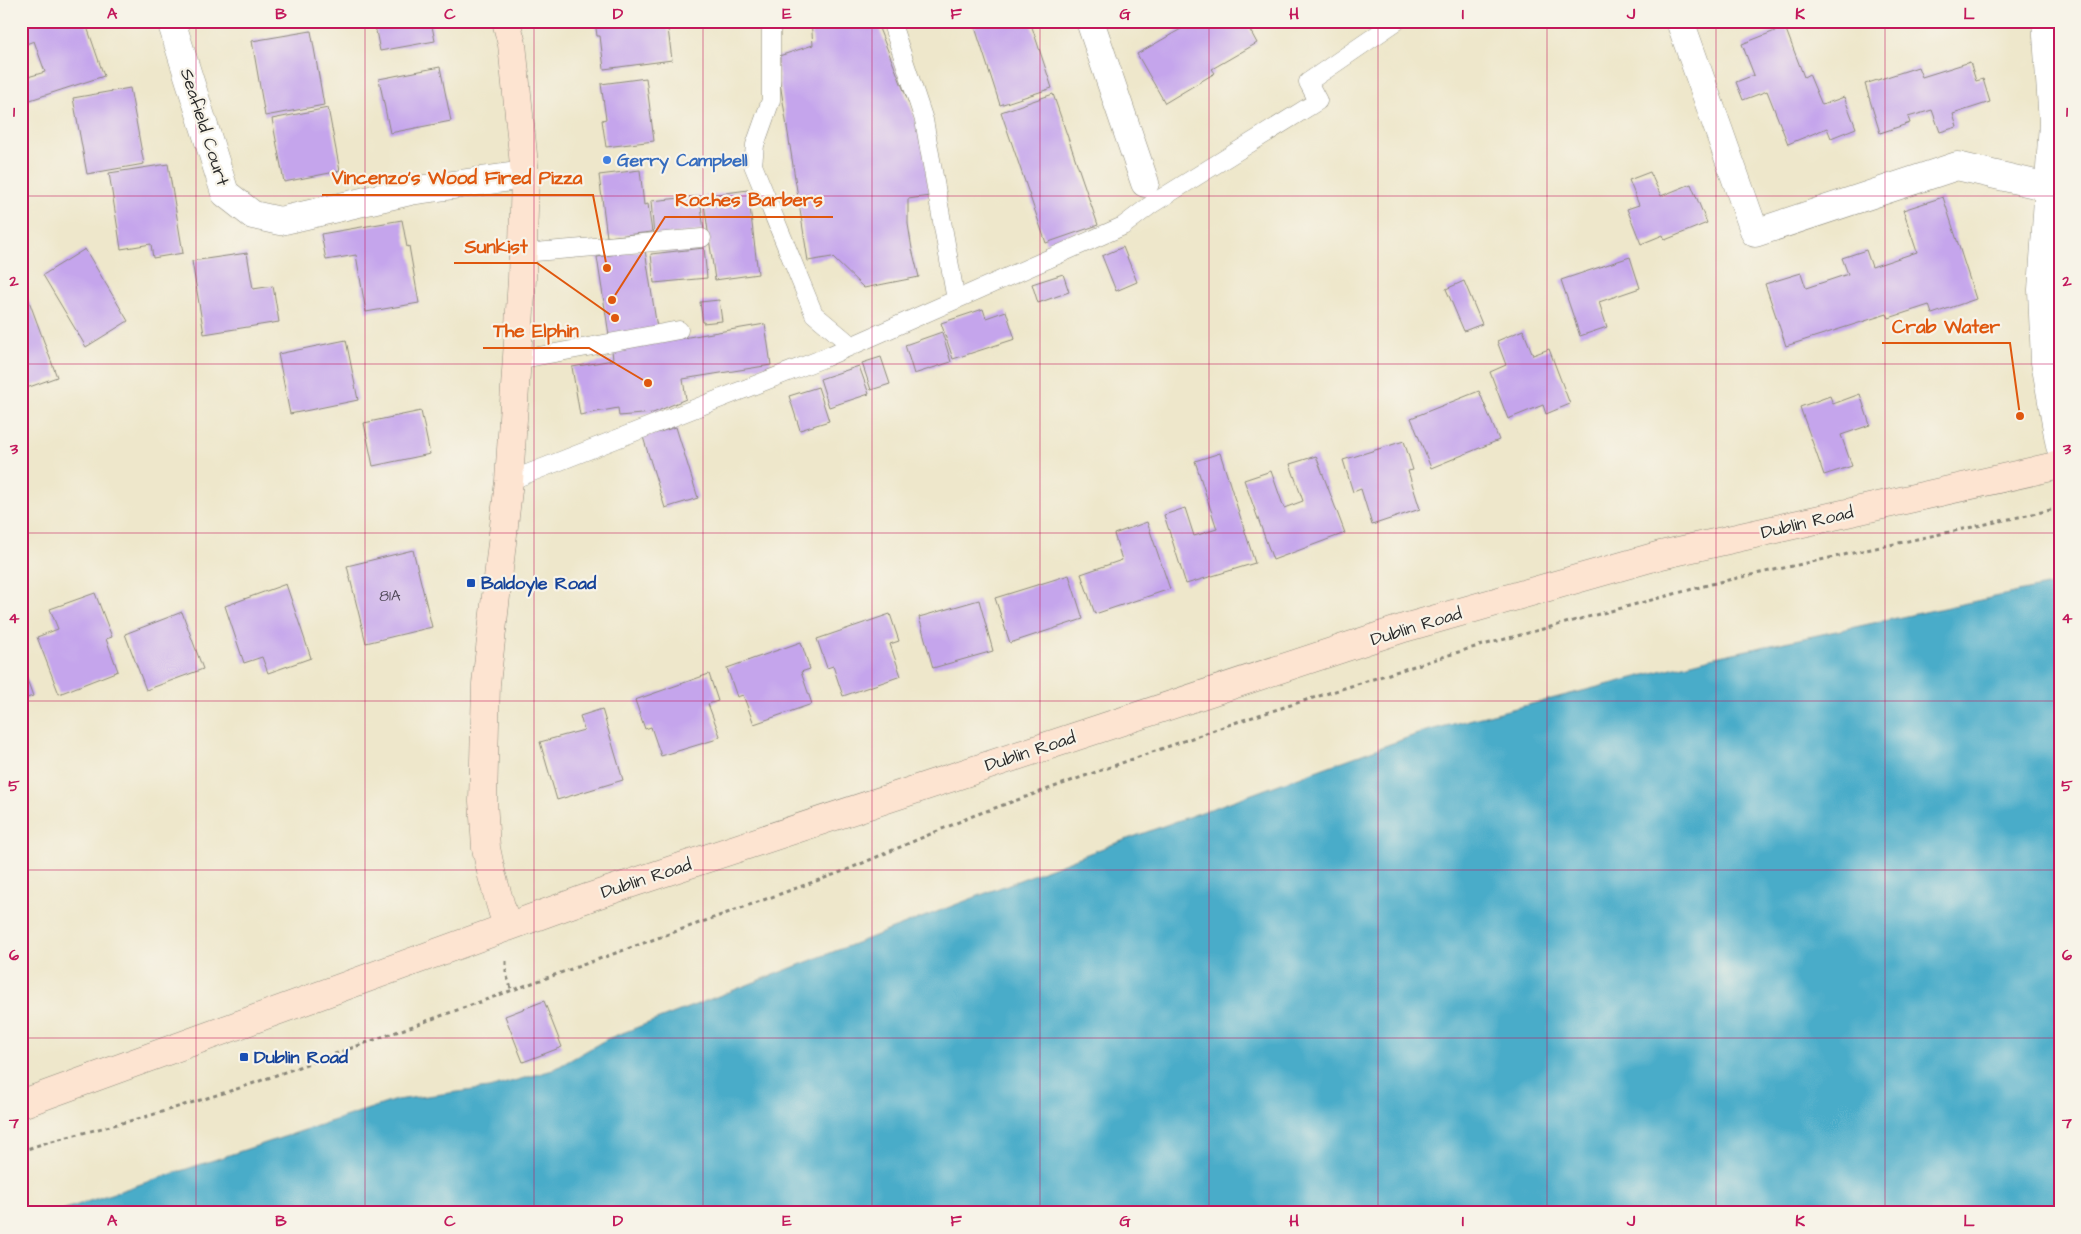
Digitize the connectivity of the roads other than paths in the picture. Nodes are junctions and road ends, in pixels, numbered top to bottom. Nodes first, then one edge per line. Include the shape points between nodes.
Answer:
1 (171, 21) edge
2 (506, 21) edge
3 (771, 21) edge
4 (891, 21) edge
5 (1090, 21) edge
6 (1396, 21) edge
7 (1680, 21) edge
8 (2046, 21) edge
9 (524, 175) junction
10 (1145, 182) dead end
11 (2048, 187) junction
12 (702, 238) dead end
13 (523, 253) junction
14 (956, 300) junction
15 (679, 330) dead end
16 (852, 346) junction
17 (517, 360) junction
18 (2060, 446) edge
19 (2060, 465) edge
20 (509, 481) junction
21 (507, 927) junction
22 (21, 1104) edge

1 - 9 street, Seafield Court via 225,192 253,214 280,221 410,191
2 - 9 main road via 512,44
3 - 16 lane via 771,100 756,144 753,165 814,314
4 - 14 lane via 924,120
5 - 10 street
6 - 14 lane via 1308,82 1318,101 1152,204 1123,226
7 - 11 street via 1755,233 1957,166
8 - 11 street via 2053,123
9 - 13 main road
11 - 18 street via 2042,290 2045,362
12 - 13 lane
13 - 17 main road
14 - 16 lane
15 - 17 lane
16 - 20 lane
17 - 20 main road
19 - 21 main road, Dublin Road via 1661,555 1421,623
20 - 21 main road via 486,684 483,752 485,840
21 - 22 main road, Dublin Road

